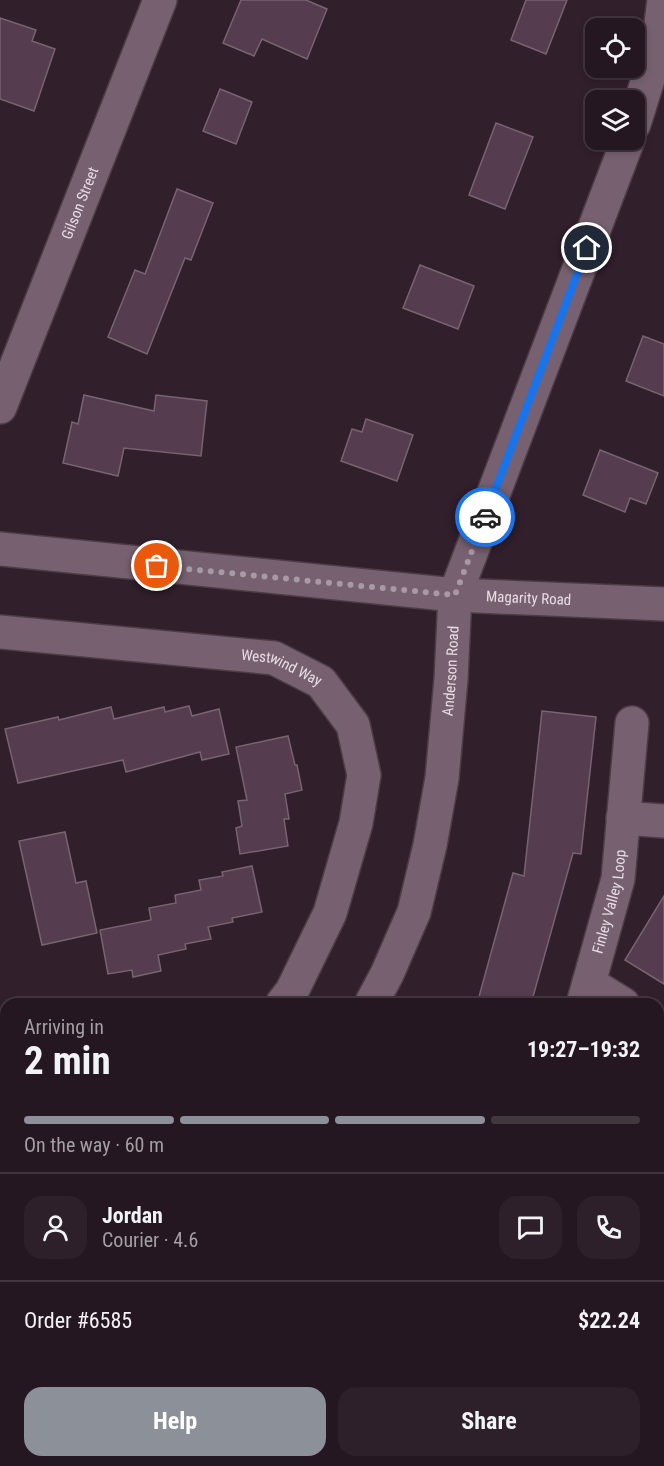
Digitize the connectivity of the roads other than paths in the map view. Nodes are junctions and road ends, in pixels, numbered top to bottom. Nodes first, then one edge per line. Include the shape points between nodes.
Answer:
1 (160, 0) edge
2 (664, 0) edge
3 (645, 90) edge
4 (624, 150) edge
5 (0, 407) edge
6 (0, 549) edge
7 (455, 595) junction
8 (664, 604) edge
9 (0, 632) edge
10 (632, 723) dead end
11 (623, 818) junction
12 (664, 821) edge
13 (586, 993) edge
14 (295, 998) edge
15 (374, 998) edge
16 (603, 998) edge

1 - 5 street, Gilson Street
2 - 3 street via 658,47
4 - 7 street, Anderson Road
6 - 7 street, Magarity Road
7 - 8 street, Magarity Road
7 - 15 street, Anderson Road via 442,778 430,845 414,912
9 - 14 street, Westwind Way via 274,658 321,682 353,725 364,775 356,823 330,913
10 - 11 street, Finley Valley Loop
11 - 12 street
11 - 13 street, Finley Valley Loop via 618,879
13 - 16 street, Finley Valley Loop

